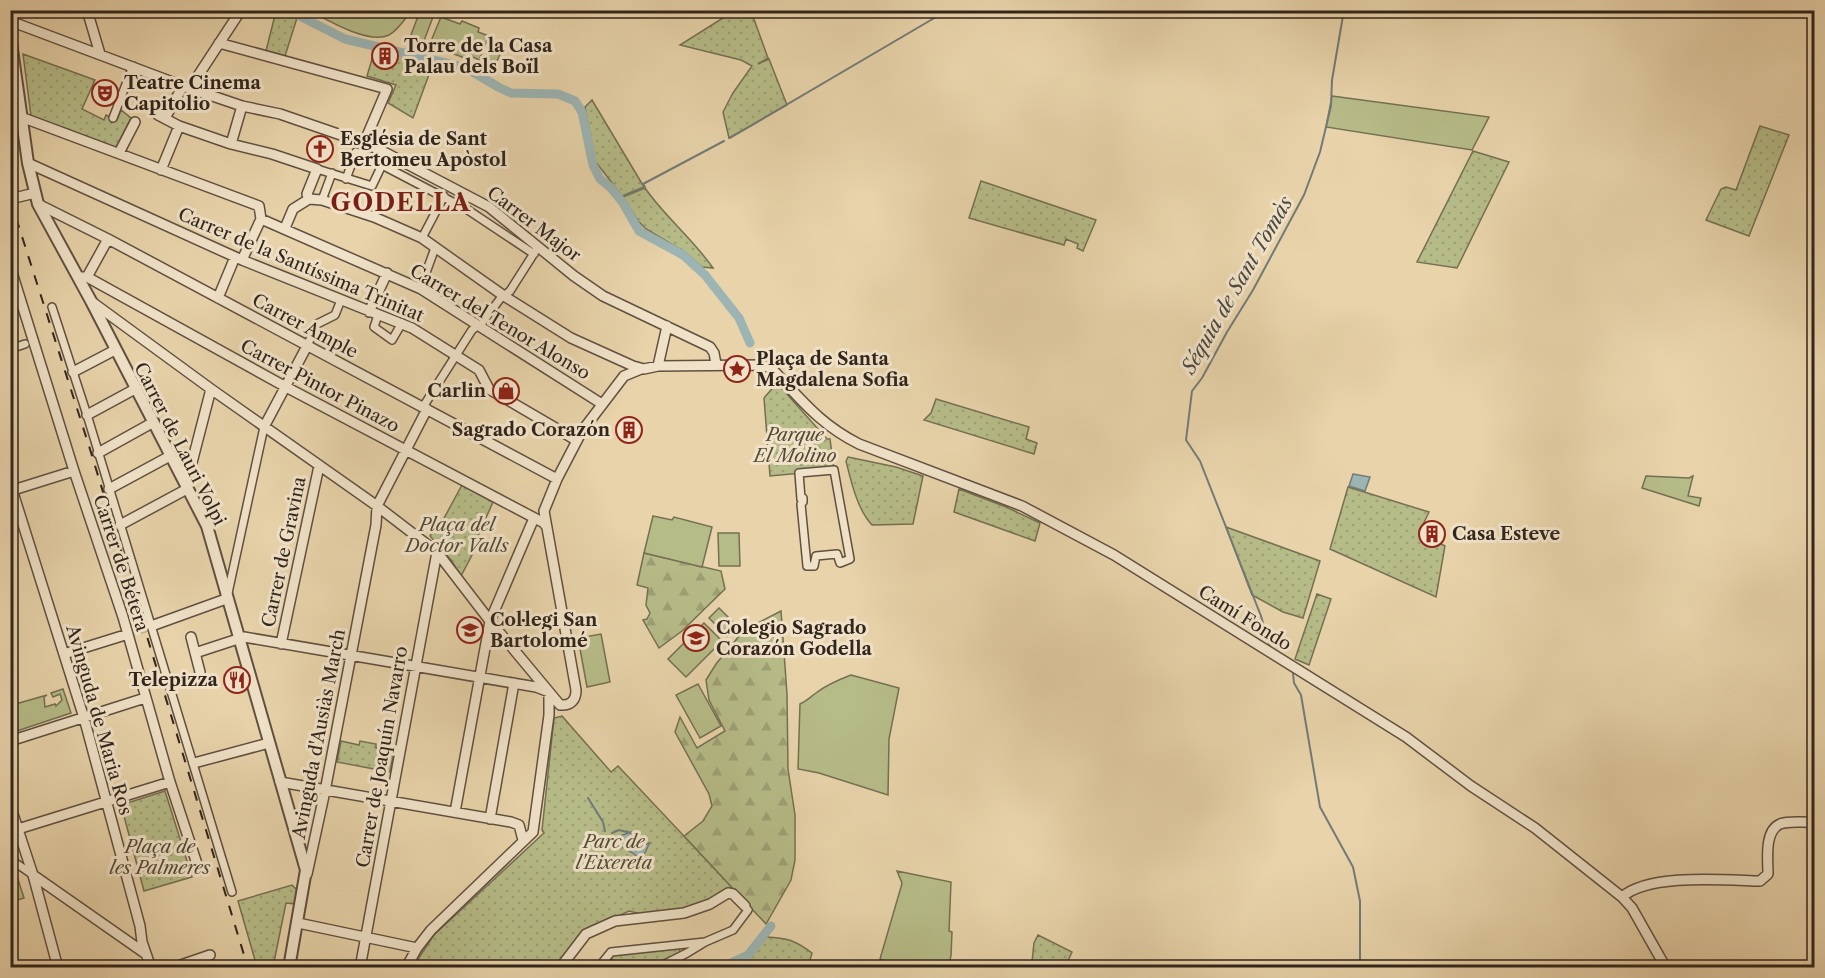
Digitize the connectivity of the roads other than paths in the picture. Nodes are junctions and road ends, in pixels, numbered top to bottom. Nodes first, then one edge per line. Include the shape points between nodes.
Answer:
1 (87, 10) edge
2 (241, 10) edge
3 (10, 21) edge
4 (10, 35) edge
5 (219, 43) junction
6 (100, 54) junction
7 (133, 66) junction
8 (186, 87) junction
9 (242, 106) junction
10 (21, 117) junction
11 (113, 118) dead end
12 (135, 122) dead end
13 (179, 126) junction
14 (364, 143) junction
15 (231, 144) junction
16 (119, 153) junction
17 (28, 163) junction
18 (381, 165) junction
19 (317, 169) junction
20 (161, 170) junction
21 (332, 173) junction
22 (346, 180) junction
23 (444, 196) junction
24 (36, 198) junction
25 (10, 199) edge
26 (309, 199) junction
27 (322, 200) junction
28 (261, 219) junction
29 (285, 228) junction
30 (422, 238) junction
31 (108, 239) junction
32 (435, 248) junction
33 (536, 250) junction
34 (239, 258) junction
35 (10, 266) edge
36 (387, 273) junction
37 (82, 277) junction
38 (420, 289) junction
39 (504, 296) junction
40 (218, 298) junction
41 (341, 300) junction
42 (91, 301) junction
43 (51, 307) dead end
44 (373, 313) junction
45 (402, 323) junction
46 (477, 326) junction
47 (667, 326) junction
48 (26, 345) dead end
49 (307, 346) junction
50 (10, 349) edge
51 (115, 350) junction
52 (456, 355) junction
53 (716, 364) junction
54 (658, 366) junction
55 (644, 369) junction
56 (73, 372) junction
57 (286, 387) junction
58 (135, 389) junction
59 (211, 389) junction
60 (602, 404) junction
61 (425, 408) junction
62 (87, 415) junction
63 (152, 423) junction
64 (264, 427) junction
65 (576, 440) junction
66 (405, 450) junction
67 (98, 453) junction
68 (170, 456) junction
69 (319, 466) junction
70 (74, 471) junction
71 (557, 479) junction
72 (11, 488) edge
73 (109, 489) junction
74 (187, 489) junction
75 (377, 506) junction
76 (534, 518) junction
77 (120, 525) junction
78 (546, 526) junction
79 (437, 552) junction
80 (807, 564) joint
81 (226, 599) junction
82 (490, 621) junction
83 (154, 625) tunnel mouth
84 (124, 635) tunnel mouth
85 (191, 637) dead end
86 (238, 638) junction
87 (281, 644) junction
88 (195, 653) junction
89 (64, 654) junction
90 (351, 656) junction
91 (415, 666) junction
92 (200, 672) dead end
93 (481, 677) junction
94 (514, 683) junction
95 (549, 693) junction
96 (145, 698) junction
97 (84, 718) junction
98 (10, 741) edge
99 (269, 743) junction
100 (194, 763) junction
101 (170, 782) junction
102 (280, 782) junction
103 (325, 791) junction
104 (108, 802) junction
105 (390, 802) junction
106 (10, 805) edge
107 (455, 812) junction
108 (490, 819) junction
109 (1815, 822) edge
110 (18, 829) junction
111 (523, 840) junction
112 (10, 859) edge
113 (199, 870) dead end
114 (33, 875) junction
115 (306, 876) junction
116 (52, 889) junction
117 (232, 892) dead end
118 (1622, 897) junction
119 (38, 898) junction
120 (746, 908) joint
121 (298, 923) junction
122 (141, 933) junction
123 (366, 937) junction
124 (126, 940) junction
125 (705, 942) junction
126 (417, 948) junction
127 (147, 955) junction
128 (210, 955) dead end
129 (56, 967) edge
130 (151, 968) edge
131 (172, 968) edge
132 (289, 968) edge
133 (360, 968) edge
134 (406, 968) edge
135 (560, 968) edge
136 (598, 968) edge
137 (657, 968) edge
138 (1666, 968) edge

1 - 6 street
2 - 5 street
3 - 6 street, Carrer Major
4 - 10 street, Carrer de Lauri Volpi
5 - 8 street
5 - 14 street via 387,89
6 - 7 street, Carrer Major
7 - 8 street, Carrer Major
7 - 11 street
8 - 9 street, Carrer Major
8 - 13 street via 162,117
9 - 14 street, Carrer Major via 280,114
9 - 15 street
10 - 16 street, Carrer del Tenor Alonso
10 - 17 street, Carrer de Lauri Volpi
12 - 16 street
13 - 15 street
13 - 20 street
14 - 33 street, Carrer Major via 489,207
15 - 19 street
16 - 20 street, Carrer del Tenor Alonso
17 - 24 street, Carrer de Lauri Volpi
17 - 34 street, Carrer de la Santíssima Trinitat
18 - 22 street via 372,186
18 - 22 street via 356,152
18 - 23 street
19 - 21 street
19 - 26 street via 307,194
20 - 28 street, Carrer del Tenor Alonso via 259,206
21 - 22 street
21 - 27 street
23 - 30 street
23 - 33 street
24 - 25 street
24 - 31 street, Carrer Ample
24 - 37 street, Carrer de Lauri Volpi
26 - 27 street
26 - 29 street via 293,209
27 - 30 street
28 - 29 street, Carrer del Tenor Alonso
28 - 34 street
29 - 36 street, Carrer del Tenor Alonso
30 - 32 street
31 - 37 street
31 - 40 street, Carrer Ample
32 - 38 street
32 - 39 street
33 - 39 street
33 - 47 street, Carrer Major via 603,296
34 - 40 street
34 - 41 street, Carrer de la Santíssima Trinitat
35 - 70 street, Carrer de Bétera
36 - 38 street, Carrer del Tenor Alonso
36 - 44 street
37 - 42 street, Carrer de Lauri Volpi
37 - 57 street, Carrer Pintor Pinazo
38 - 46 street, Carrer del Tenor Alonso
39 - 46 street
39 - 55 street via 571,338
40 - 49 street, Carrer Ample
41 - 44 street, Carrer de la Santíssima Trinitat
41 - 49 street via 335,315 317,324
42 - 51 street, Carrer de Lauri Volpi
42 - 59 street
43 - 56 street, Carrer de Bétera
44 - 45 street, Carrer de la Santíssima Trinitat
44 - 45 street via 374,327 392,340
45 - 52 street, Carrer de la Santíssima Trinitat
46 - 52 street
46 - 60 street, Carrer del Tenor Alonso
47 - 53 street, Carrer Major via 710,347
47 - 54 street
48 - 50 street
49 - 57 street
49 - 61 street, Carrer Ample
51 - 56 street
51 - 58 street, Carrer de Lauri Volpi
52 - 61 street
52 - 65 street, Carrer de la Santíssima Trinitat via 479,370 489,389
53 - 54 street
53 - 118 street, Camí Fondo via 771,368 837,433 1022,506 1124,561 1406,737 1535,828
54 - 55 street
55 - 60 street via 624,376
56 - 62 street, Carrer de Bétera
57 - 64 street
57 - 66 street, Carrer Pintor Pinazo
58 - 62 street
58 - 63 street, Carrer de Lauri Volpi
59 - 64 street
59 - 74 street
60 - 65 street
61 - 66 street
61 - 71 street, Carrer Ample
62 - 67 street, Carrer de Bétera
63 - 67 street
63 - 68 street, Carrer de Lauri Volpi
64 - 69 street
64 - 81 street
65 - 71 street
66 - 75 street
66 - 76 street, Carrer Pintor Pinazo
67 - 73 street, Carrer de Bétera
68 - 73 street
68 - 74 street, Carrer de Lauri Volpi
69 - 75 street
69 - 87 street, Carrer de Gravina
70 - 72 street
70 - 96 street, Carrer de Bétera via 123,617
71 - 78 street via 544,511
72 - 89 street, Avinguda de Maria Ros
73 - 77 street, Carrer de Bétera
74 - 77 street
74 - 81 street, Carrer de Lauri Volpi via 207,526
75 - 79 street
75 - 90 street, Avinguda d'Ausiàs March
76 - 78 street, Carrer Pintor Pinazo
76 - 82 street
77 - 100 street, Carrer de Bétera
78 - 95 street via 576,690 567,705 558,704
79 - 82 street
79 - 91 street, Carrer de Joaquín Navarro
80 - 80 street via 814,566 816,556 837,554 840,563 850,559 834,470 799,473
81 - 83 street
81 - 86 street, Carrer de Lauri Volpi
82 - 93 street
82 - 95 street
84 - 89 street
85 - 88 street
86 - 87 street
86 - 88 street
86 - 99 street, Carrer de Lauri Volpi
87 - 90 street
88 - 92 street
89 - 97 street, Avinguda de Maria Ros
90 - 91 street
90 - 103 street, Avinguda d'Ausiàs March
91 - 93 street
91 - 105 street, Carrer de Joaquín Navarro
93 - 94 street
93 - 107 street
94 - 95 street via 539,687
94 - 108 street
95 - 111 street via 535,826
96 - 97 street
96 - 101 street, Carrer de Bétera
97 - 98 street
97 - 104 street, Avinguda de Maria Ros
99 - 100 street
99 - 102 street, Carrer de Lauri Volpi
100 - 117 street, Carrer de Bétera
101 - 104 street
101 - 113 street, Carrer de Bétera
102 - 103 street
102 - 115 street, Carrer de Lauri Volpi
103 - 105 street
103 - 115 street, Avinguda d'Ausiàs March
104 - 110 street
104 - 122 street, Avinguda de Maria Ros
105 - 107 street
105 - 123 street, Carrer de Joaquín Navarro
106 - 110 street
107 - 108 street
108 - 111 street via 519,825
109 - 118 street via 1784,823 1775,828 1770,834 1768,874 1760,881 1670,882 1647,885
110 - 114 street
111 - 126 street
112 - 114 street
114 - 116 street
114 - 119 street
115 - 121 street, Avinguda d'Ausiàs March
116 - 119 street via 44,890
116 - 124 street
118 - 138 street, Camí Fondo
119 - 129 street
120 - 125 street via 733,930
120 - 135 street via 728,893 684,913 615,921 586,934
121 - 123 street
121 - 132 street, Avinguda d'Ausiàs March
122 - 124 street via 136,939
122 - 127 street, Avinguda de Maria Ros
123 - 126 street
123 - 133 street, Carrer de Joaquín Navarro
124 - 127 street
125 - 136 street via 611,952
125 - 137 street
126 - 134 street
127 - 130 street, Avinguda de Maria Ros
128 - 131 street

